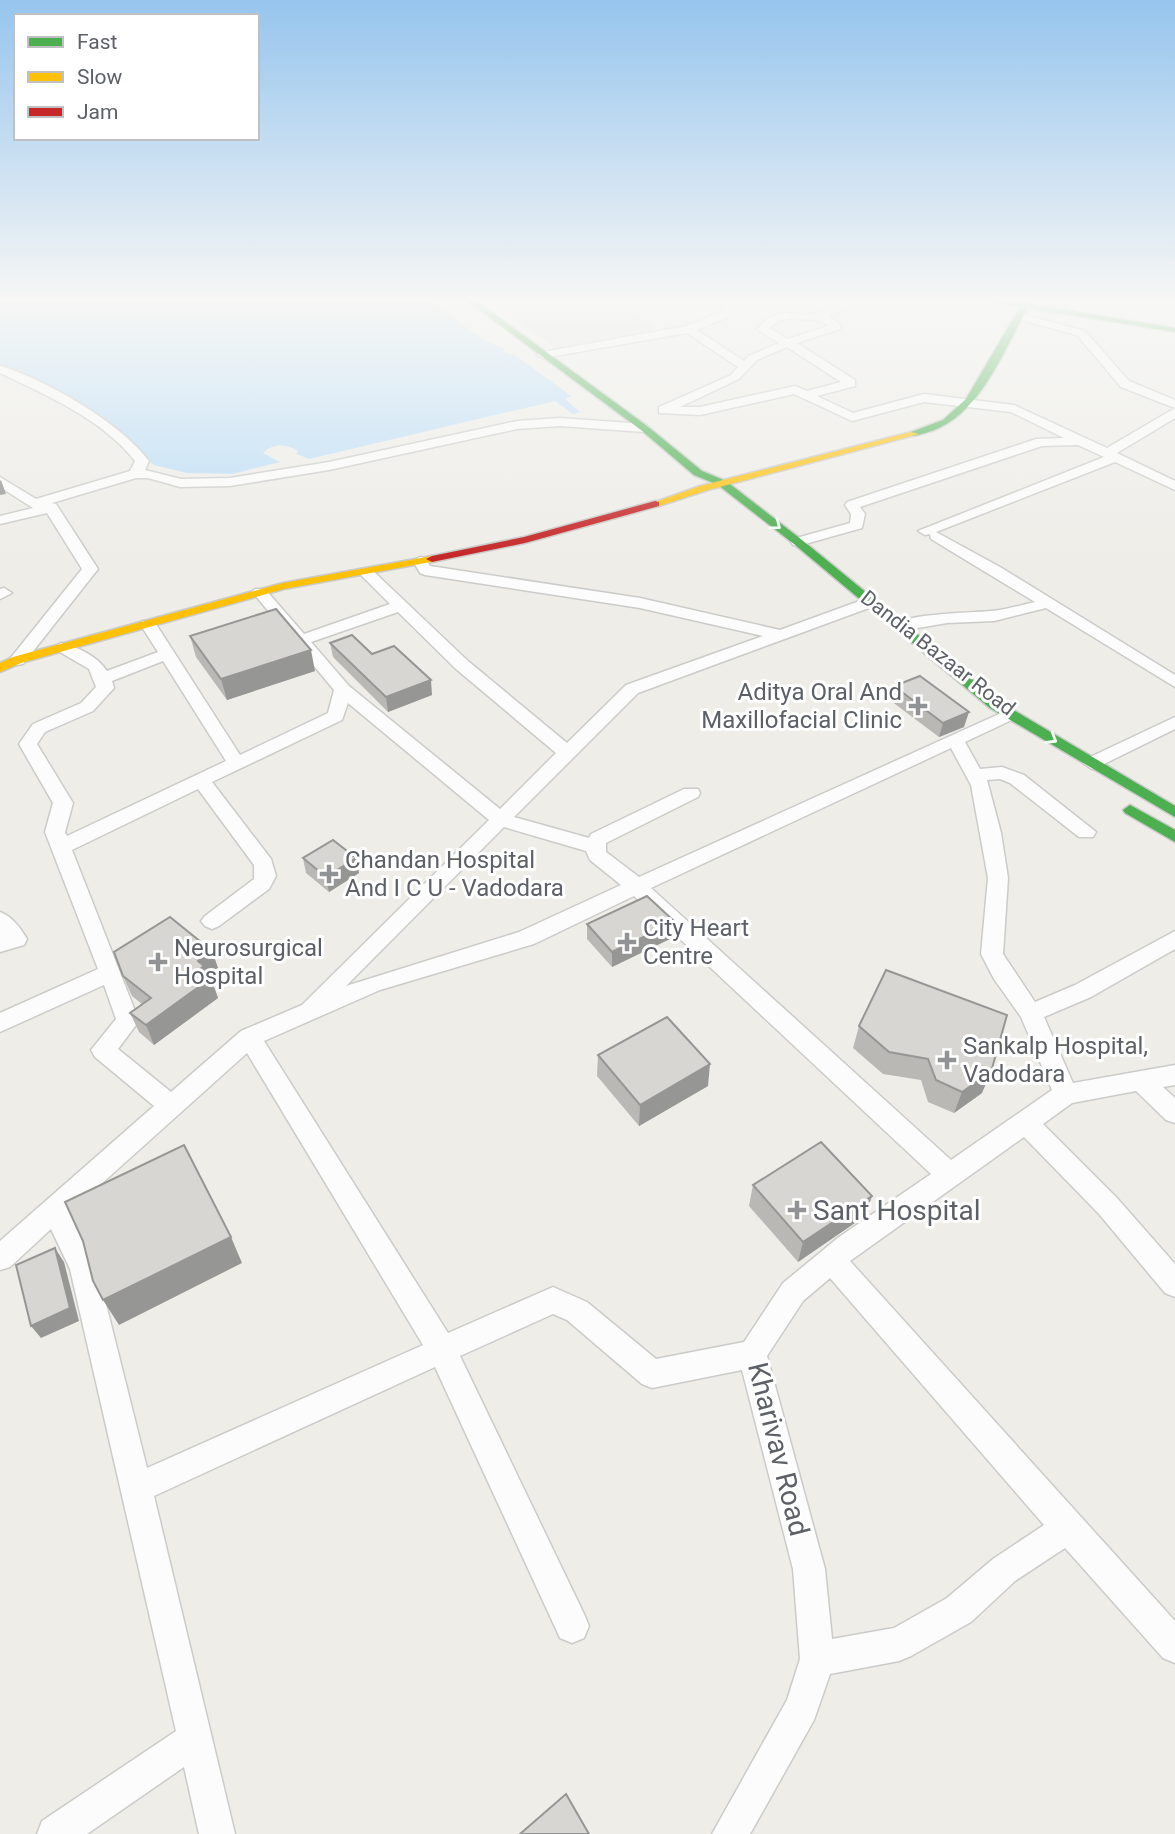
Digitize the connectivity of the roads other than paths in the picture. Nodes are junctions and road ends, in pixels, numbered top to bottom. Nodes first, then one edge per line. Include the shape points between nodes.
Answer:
1 (30, 385) edge
2 (584, 385) edge
3 (718, 385) edge
4 (845, 385) edge
5 (980, 385) edge
6 (995, 385) edge
7 (1126, 385) edge
8 (807, 395) junction
9 (968, 403) junction
10 (1175, 404) edge
11 (985, 405) junction
12 (663, 410) junction
13 (1175, 412) edge
14 (639, 425) junction
15 (1081, 440) junction
16 (1112, 455) junction
17 (135, 474) junction
18 (0, 481) edge
19 (706, 486) junction
20 (1175, 486) edge
21 (728, 488) junction
22 (34, 504) junction
23 (51, 507) junction
24 (0, 520) edge
25 (798, 541) junction
26 (422, 566) junction
27 (369, 573) junction
28 (260, 592) junction
29 (871, 602) junction
30 (1049, 603) junction
31 (400, 606) junction
32 (844, 606) junction
33 (148, 624) junction
34 (867, 625) dead end
35 (900, 626) junction
36 (782, 635) junction
37 (301, 640) junction
38 (61, 648) junction
39 (167, 654) junction
40 (17, 660) junction
41 (0, 668) edge
42 (103, 678) junction
43 (1175, 682) edge
44 (343, 690) junction
45 (994, 717) junction
46 (1175, 722) edge
47 (1011, 737) dead end
48 (955, 739) junction
49 (567, 753) junction
50 (1092, 762) junction
51 (237, 764) junction
52 (974, 775) junction
53 (201, 780) junction
54 (691, 793) dead end
55 (1120, 804) dead end
56 (1175, 812) edge
57 (500, 819) junction
58 (1086, 832) dead end
59 (1175, 837) edge
60 (61, 847) junction
61 (595, 847) junction
62 (637, 887) junction
63 (0, 919) edge
64 (212, 920) dead end
65 (1175, 939) edge
66 (0, 944) edge
67 (110, 973) junction
68 (24, 1012) junction
69 (304, 1013) junction
70 (1031, 1013) junction
71 (0, 1023) edge
72 (249, 1037) junction
73 (0, 1039) edge
74 (1175, 1075) edge
75 (1141, 1081) junction
76 (1066, 1094) junction
77 (171, 1106) junction
78 (1175, 1113) edge
79 (1025, 1122) junction
80 (949, 1175) junction
81 (55, 1209) junction
82 (0, 1258) edge
83 (831, 1260) junction
84 (1175, 1284) edge
85 (442, 1350) junction
86 (752, 1354) junction
87 (137, 1488) junction
88 (1068, 1528) junction
89 (572, 1626) dead end
90 (1175, 1646) edge
91 (817, 1659) junction
92 (195, 1739) junction
93 (55, 1834) edge
94 (217, 1834) edge
95 (730, 1834) edge

1 - 17 street via 82,411 120,438 142,461
2 - 14 street, Dandia Bazaar Road
3 - 12 street
4 - 8 street
5 - 9 street
6 - 11 street
7 - 10 street
8 - 9 street via 852,418 924,398
8 - 12 street via 795,390 700,411
9 - 11 street
9 - 21 street via 946,422 920,432
11 - 15 street via 1014,409
11 - 21 street via 975,418 944,435 885,454
12 - 14 street
13 - 16 street
14 - 17 street via 517,425 329,466 230,482 180,483
14 - 19 street, Dandia Bazaar Road
15 - 16 street
15 - 25 street via 1041,442 852,505 859,514 857,526
16 - 20 street
16 - 30 street via 931,533
17 - 22 street
18 - 22 street
19 - 21 street, Dandia Bazaar Road
19 - 21 street
19 - 26 street via 527,551
21 -> 25 street, Dandia Bazaar Road
22 - 23 street
23 - 24 street
23 - 40 street via 90,569
25 - 29 street, Dandia Bazaar Road
26 - 27 street via 405,573
26 - 36 street via 640,603
27 - 28 street
27 - 31 street
28 - 33 street
28 - 37 street
29 - 32 street
29 - 35 street, Dandia Bazaar Road
30 - 35 street via 995,616
30 - 43 street
31 - 37 street
31 - 49 street
32 - 34 street, Dandia Bazaar Road
32 - 36 street
33 - 38 street
33 - 39 street
35 - 45 street, Dandia Bazaar Road via 995,705
36 - 49 street via 632,689
37 - 44 street
38 - 40 street
38 - 42 street via 94,662
39 - 42 street
39 - 51 street
40 - 41 street
42 - 60 street via 105,688 87,707 39,728 28,744 63,803 55,832
44 - 51 street via 335,716
44 - 57 street
45 - 47 street, Dandia Bazaar Road
45 - 48 street
45 -> 50 street, Dandia Bazaar Road
46 - 50 street
48 - 52 street
48 - 62 street
49 - 57 street
50 - 56 street, Dandia Bazaar Road
51 - 53 street
52 - 58 street via 1002,774 1017,779
52 - 70 street via 980,785 998,878 992,954
53 - 60 street
53 - 64 street via 264,864 266,876 262,884
54 - 61 street via 598,839
55 - 59 street
57 - 61 street
57 - 69 street
60 - 67 street
61 - 62 street via 597,855
62 - 69 street via 526,938 373,984
62 - 80 street
63 - 66 street via 16,939
65 - 70 street via 1083,991
67 - 68 street
67 - 77 street via 128,1021 103,1050
68 - 71 street
68 - 73 street
69 - 72 street
70 - 76 street
72 - 77 street
72 - 85 street
74 - 75 street, Kharivav Road
75 - 76 street, Kharivav Road
75 - 78 street
76 - 79 street, Kharivav Road
77 - 81 street
79 - 80 street, Kharivav Road
79 - 84 street via 1108,1206
80 - 83 street, Kharivav Road
81 - 82 street
81 - 87 street via 83,1268
83 - 86 street, Kharivav Road via 793,1292
83 - 88 street
85 - 86 street via 553,1300 577,1311 653,1374
85 - 87 street
85 - 89 street
86 - 91 street, Kharivav Road via 808,1569
87 - 92 street
88 - 90 street
88 - 91 street via 1004,1570 959,1611 899,1644
91 - 95 street, Kharivav Road via 802,1708
92 - 93 street
92 - 94 street

